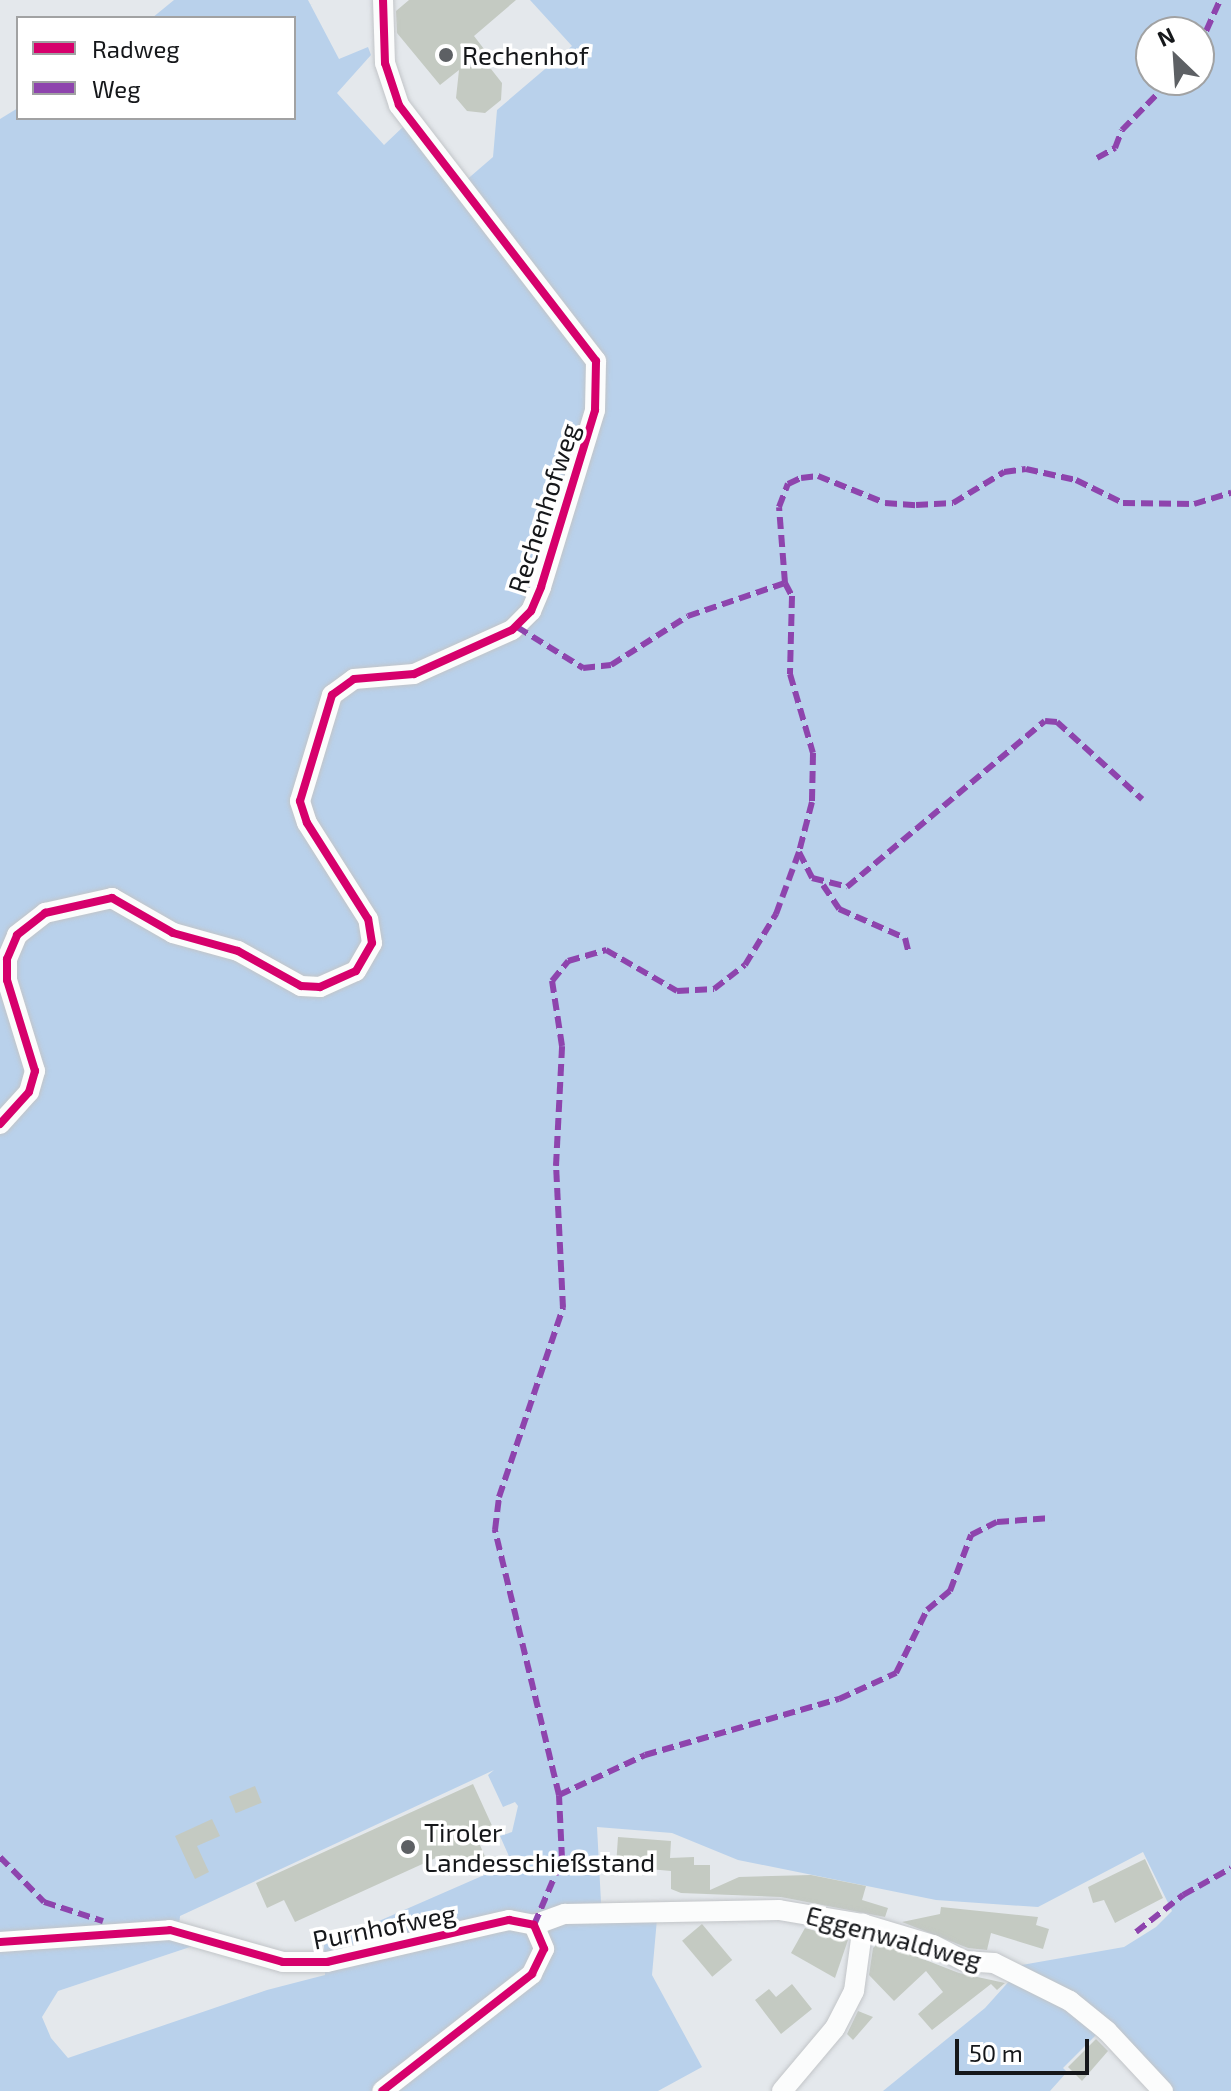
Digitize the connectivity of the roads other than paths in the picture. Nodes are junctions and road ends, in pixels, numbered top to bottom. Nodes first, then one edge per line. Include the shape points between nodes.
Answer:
1 (383, 0) edge
2 (0, 1124) edge
3 (863, 1924) junction
4 (534, 1925) junction
5 (0, 1942) edge
6 (382, 2091) edge
7 (782, 2091) edge
8 (1163, 2091) edge

1 - 2 street, Rechenhofweg via 385,63 399,105 596,361 595,410 541,587 531,611 512,630 414,674 354,679 332,695 300,801 307,823 368,919 369,953 356,971 320,987 301,986 238,951 173,933 112,898 45,913 17,935 7,959 7,980 35,1071 29,1092
3 - 4 street, Eggenwaldweg via 779,1910 565,1914
3 - 7 street via 854,1991 835,2028
3 - 8 street, Eggenwaldweg via 933,1945 964,1961 994,1963 1070,2001 1107,2031
4 - 5 street, Purnhofweg via 509,1920 327,1962 283,1962 170,1930
4 - 6 street via 544,1949 532,1974

